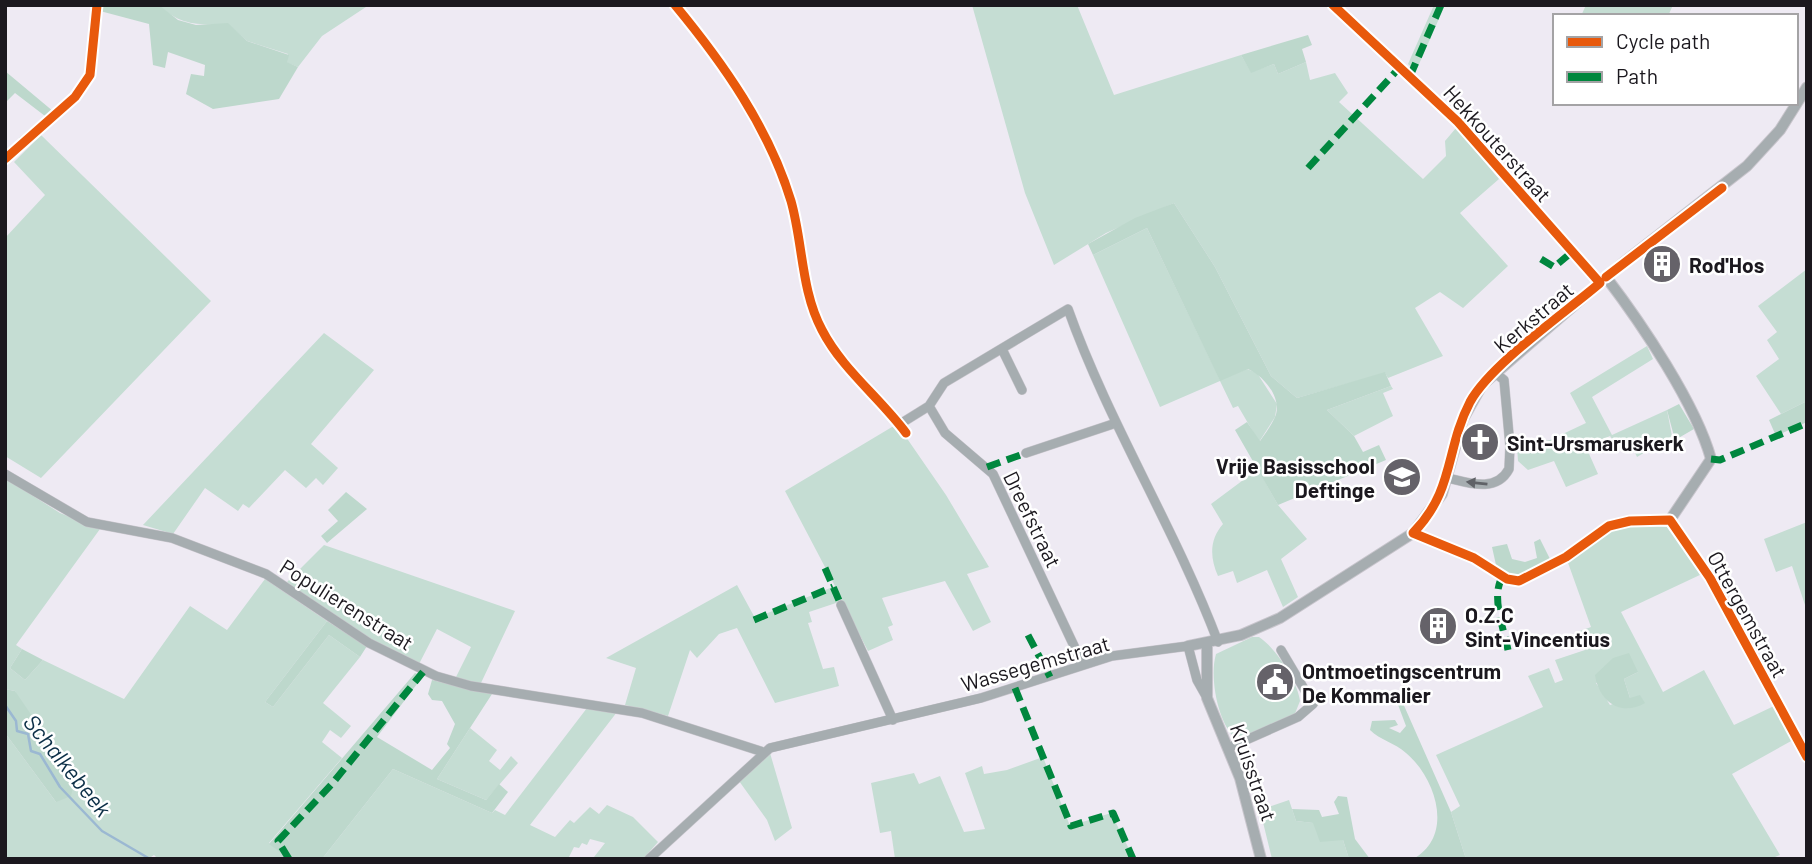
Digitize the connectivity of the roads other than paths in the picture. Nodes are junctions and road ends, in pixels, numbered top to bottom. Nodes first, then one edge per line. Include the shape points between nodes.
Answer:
1 (97, 5) edge
2 (1333, 5) edge
3 (1796, 105) edge
4 (5, 159) edge
5 (1603, 280) junction
6 (1002, 349) junction
7 (1494, 372) junction
8 (1022, 390) dead end
9 (929, 406) junction
10 (1116, 423) junction
11 (900, 424) dead end
12 (1026, 453) dead end
13 (5, 474) edge
14 (1448, 478) junction
15 (1670, 520) junction
16 (1413, 534) junction
17 (841, 605) dead end
18 (1212, 643) junction
19 (1188, 646) junction
20 (1281, 650) dead end
21 (1083, 665) junction
22 (1207, 698) junction
23 (893, 720) junction
24 (1228, 748) junction
25 (763, 752) junction
26 (1807, 757) edge
27 (649, 859) edge
28 (1261, 859) edge

1 - 4 street via 90,75 75,97
2 - 5 street, Hekkouterstraat via 1444,107
3 - 5 street, Kerkstraat via 1747,166
5 - 7 street, Kerkstraat
5 - 15 street via 1640,324 1693,416 1711,459
6 - 8 street
6 - 9 street via 944,383
6 - 10 street via 1068,309
7 - 14 street, Kerkstraat via 1467,410
7 -> 14 street, Kerkstraat via 1504,380 1507,397 1509,470 1487,485
9 - 11 street
9 - 21 street, Dreefstraat via 944,433 993,474
10 - 12 street, Dreefstraat
10 - 18 street via 1192,576
13 - 25 street, Populierenstraat via 87,522 172,538 266,574 360,638 436,676 471,686 642,713
14 - 16 street, Kerkstraat via 1432,512
15 - 16 street via 1609,526 1566,557 1519,581
15 - 26 street, Ottergemstraat via 1710,578
16 - 18 street, Kerkstraat via 1280,618
17 - 23 street
18 - 19 street, Kerkstraat
18 - 22 street, Kruisstraat
19 - 21 street, Wassegemstraat via 1112,656
19 - 22 street, Kruisstraat via 1196,680
20 - 24 street via 1313,704 1298,718
21 - 23 street, Wassegemstraat
22 - 24 street, Kruisstraat
23 - 25 street, Wassegemstraat
24 - 28 street, Kruisstraat via 1250,809
25 - 27 street, Wassegemstraat

